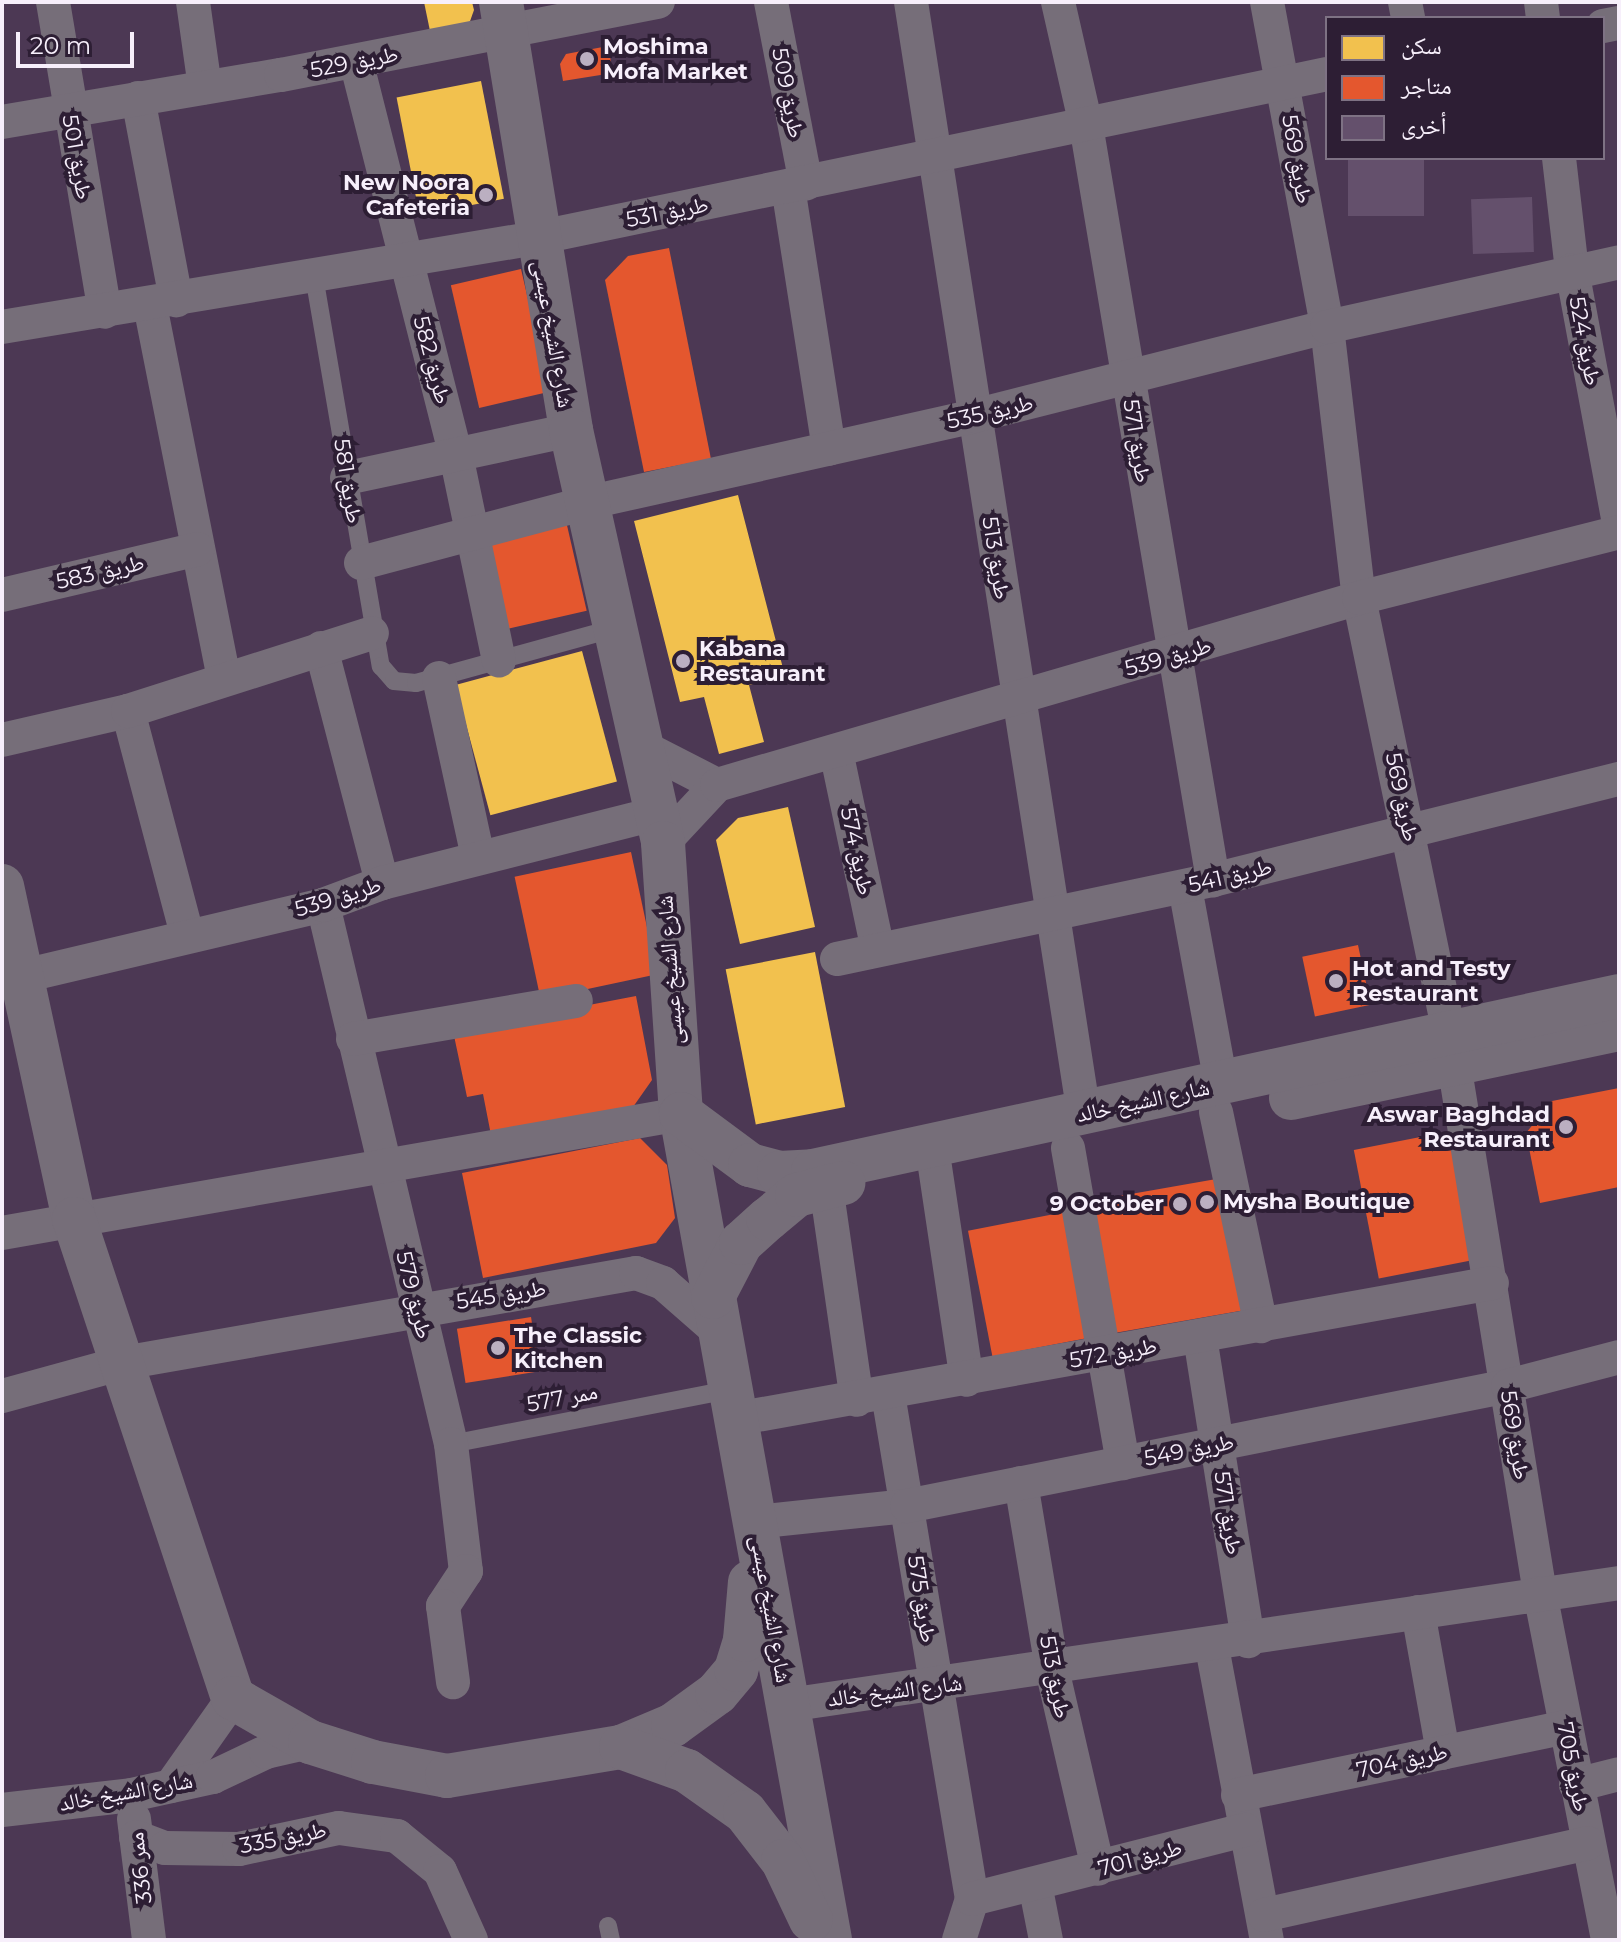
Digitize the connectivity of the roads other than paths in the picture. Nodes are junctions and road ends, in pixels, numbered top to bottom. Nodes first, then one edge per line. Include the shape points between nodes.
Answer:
1 (53, 2) edge
2 (193, 2) edge
3 (658, 2) edge
4 (771, 2) edge
5 (911, 2) edge
6 (1058, 2) edge
7 (1267, 2) edge
8 (504, 18) edge
9 (356, 61) junction
10 (1325, 74) edge
11 (1284, 82) junction
12 (205, 87) junction
13 (138, 98) junction
14 (68, 109) junction
15 (2, 122) edge
16 (1086, 125) junction
17 (936, 154) junction
18 (1559, 160) edge
19 (797, 185) junction
20 (536, 238) junction
21 (406, 260) junction
22 (1619, 262) edge
23 (1572, 270) junction
24 (314, 276) junction
25 (163, 302) junction
26 (105, 312) junction
27 (2, 327) edge
28 (1327, 327) junction
29 (1127, 380) junction
30 (974, 416) junction
31 (571, 430) junction
32 (829, 449) junction
33 (456, 455) junction
34 (347, 478) junction
35 (586, 503) junction
36 (1619, 523) edge
37 (1619, 532) edge
38 (473, 535) junction
39 (198, 549) junction
40 (361, 563) junction
41 (2, 595) edge
42 (1359, 598) junction
43 (618, 627) junction
44 (372, 633) junction
45 (321, 648) junction
46 (1172, 656) junction
47 (499, 661) junction
48 (224, 678) junction
49 (439, 678) junction
50 (1018, 700) junction
51 (128, 711) junction
52 (2, 740) edge
53 (645, 748) junction
54 (836, 751) junction
55 (1619, 779) edge
56 (717, 785) junction
57 (659, 828) junction
58 (1410, 834) junction
59 (478, 857) junction
60 (382, 883) junction
61 (1199, 884) junction
62 (2, 886) edge
63 (323, 905) junction
64 (1052, 914) junction
65 (187, 935) junction
66 (878, 950) junction
67 (837, 959) dead end
68 (11, 977) edge
69 (1619, 996) edge
70 (576, 1001) dead end
71 (1619, 1029) edge
72 (353, 1039) junction
73 (1451, 1050) junction
74 (1219, 1098) junction
75 (681, 1114) junction
76 (1076, 1131) junction
77 (382, 1164) junction
78 (935, 1167) junction
79 (826, 1186) junction
80 (74, 1219) junction
81 (2, 1233) edge
82 (1492, 1283) junction
83 (416, 1309) junction
84 (716, 1314) junction
85 (1261, 1326) junction
86 (1200, 1337) junction
87 (1105, 1354) junction
88 (1619, 1357) edge
89 (123, 1363) junction
90 (967, 1380) junction
91 (1508, 1386) junction
92 (2, 1396) edge
93 (872, 1397) junction
94 (732, 1404) junction
95 (451, 1444) junction
96 (1217, 1444) junction
97 (1123, 1463) junction
98 (1021, 1483) junction
99 (907, 1506) junction
100 (755, 1522) junction
101 (1619, 1583) edge
102 (1540, 1593) junction
103 (1418, 1612) junction
104 (1248, 1641) junction
105 (1212, 1647) junction
106 (1052, 1669) junction
107 (453, 1682) dead end
108 (936, 1687) junction
109 (233, 1698) junction
110 (788, 1705) junction
111 (1565, 1727) junction
112 (310, 1742) junction
113 (621, 1747) junction
114 (1443, 1753) junction
115 (1619, 1774) edge
116 (1576, 1785) junction
117 (171, 1786) junction
118 (131, 1795) junction
119 (1238, 1795) junction
120 (3, 1802) edge
121 (1245, 1830) junction
122 (136, 1837) junction
123 (1588, 1843) junction
124 (1098, 1869) junction
125 (1035, 1884) junction
126 (972, 1899) junction
127 (1266, 1928) edge
128 (149, 1940) edge
129 (471, 1940) edge
130 (820, 1940) edge
131 (830, 1940) edge
132 (959, 1940) edge
133 (1046, 1940) edge
134 (1608, 1940) edge

1 - 14 street, طريق 501
2 - 12 street
3 - 8 street, طريق 529
4 - 19 street, طريق 509
5 - 17 street, طريق 513
6 - 16 street, طريق 571
7 - 11 street, طريق 569
8 - 9 street, طريق 529
8 - 20 street, شارع الشيخ عيسى
9 - 12 street, طريق 529
9 - 21 street, طريق 582
10 - 11 street, طريق 531
11 - 16 street, طريق 531
11 - 28 street, طريق 569
12 - 13 street, طريق 529
13 - 14 street, طريق 529
13 - 25 street
14 - 15 street, طريق 529
14 - 26 street, طريق 501
16 - 17 street, طريق 531
16 - 29 street, طريق 571
17 - 19 street, طريق 531
17 - 30 street, طريق 513
18 - 23 street, طريق 524
19 - 20 street, طريق 531
19 - 32 street, طريق 509
20 - 21 street, طريق 531
20 - 31 street, شارع الشيخ عيسى
21 - 24 street, طريق 531
21 - 33 street, طريق 582
22 - 23 street, طريق 535
23 - 28 street, طريق 535
23 - 36 street, طريق 524
24 - 25 street, طريق 531
24 - 34 lane, طريق 581
25 - 26 street, طريق 531
25 - 39 street
26 - 27 street, طريق 531
28 - 29 street, طريق 535
28 - 42 street, طريق 569
29 - 30 street, طريق 535
29 - 46 street, طريق 571
30 - 32 street, طريق 535
30 - 50 street, طريق 513
31 - 33 street
31 - 35 street, شارع الشيخ عيسى
32 - 35 street, طريق 535
33 - 34 street
33 - 38 street, طريق 582
34 - 40 lane, طريق 581
35 - 38 street, طريق 535
35 - 43 street, شارع الشيخ عيسى
37 - 42 street, طريق 539
38 - 40 street, طريق 535
38 - 47 street, طريق 582
39 - 41 street, طريق 583
39 - 48 street
40 - 44 lane, طريق 581
42 - 46 street, طريق 539
42 - 58 street, طريق 569
43 - 47 lane
43 - 53 street, شارع الشيخ عيسى
44 - 45 street
44 - 49 lane, طريق 581 via 381,666 394,681
45 - 48 street
45 - 60 street
46 - 50 street, طريق 539
46 - 61 street, طريق 571
47 - 49 lane
48 - 51 street
49 - 59 street
50 - 54 street, طريق 539
50 - 64 street, طريق 513
51 - 52 street
51 - 65 street
53 - 56 street
53 - 57 street, شارع الشيخ عيسى
54 - 56 street, طريق 539
54 - 66 street, طريق 574
55 - 58 street, طريق 541
56 - 57 street
57 - 59 street, طريق 539
57 - 75 street, شارع الشيخ عيسى
58 - 61 street, طريق 541
58 - 73 street, طريق 569
59 - 60 street, طريق 539
60 - 63 street, طريق 539
61 - 64 street, طريق 541
61 - 74 street, طريق 571
62 - 68 street
63 - 65 street, طريق 539
63 - 72 street, طريق 579
64 - 66 street, طريق 541
64 - 76 street, طريق 513
65 - 68 street, طريق 539
66 - 67 street, طريق 541
68 - 80 street
69 - 73 street, شارع الشيخ خالد
70 - 72 street
71 - 73 street, شارع الشيخ خالد
72 - 77 street, طريق 579
73 - 74 street, شارع الشيخ خالد
73 - 82 street, طريق 569
74 - 76 street, شارع الشيخ خالد
74 - 85 street, طريق 571
75 - 76 street, شارع الشيخ خالد via 750,1165 779,1173
75 - 77 street
75 - 84 street, شارع الشيخ عيسى
76 - 78 street, شارع الشيخ خالد
76 - 87 street, طريق 513
77 - 80 street
77 - 83 street, طريق 579
78 - 79 street, شارع الشيخ خالد
78 - 90 street
79 - 84 street, شارع الشيخ خالد via 797,1195 741,1243
79 - 93 street, طريق 575
80 - 81 street
80 - 89 street
82 - 85 street, طريق 572
82 - 91 street, طريق 569
83 - 84 street, طريق 545 via 636,1273
83 - 89 street, طريق 545
83 - 95 street, طريق 579
84 - 94 street, شارع الشيخ عيسى
85 - 86 street, طريق 572
86 - 87 street, طريق 572
86 - 96 street, طريق 571
87 - 90 street, طريق 572
87 - 97 street, طريق 513
88 - 91 street, طريق 549
89 - 92 street, طريق 545
89 - 109 street
90 - 93 street, طريق 572
91 - 96 street, طريق 549
91 - 102 street, طريق 569
93 - 94 street, طريق 572
93 - 99 street, طريق 575
94 - 95 lane, ممر 577
94 - 100 street, شارع الشيخ عيسى
95 - 107 street, طريق 579 via 466,1571 443,1606
96 - 97 street, طريق 549
96 - 104 street, طريق 571
97 - 98 street, طريق 549
98 - 99 street, طريق 549
98 - 106 street, طريق 513
99 - 100 street, طريق 549
99 - 108 street, طريق 575
100 - 110 street, شارع الشيخ عيسى
100 - 113 street via 745,1640 736,1670 717,1693 673,1725
101 - 102 street, شارع الشيخ خالد
102 - 103 street, شارع الشيخ خالد
102 - 111 street, طريق 705
103 - 104 street, شارع الشيخ خالد
103 - 114 street
104 - 105 street, شارع الشيخ خالد
105 - 106 street, شارع الشيخ خالد
105 - 119 street
106 - 108 street, شارع الشيخ خالد
106 - 124 street, طريق 513
108 - 110 street, شارع الشيخ خالد
108 - 126 street, طريق 575
109 - 112 street
109 - 117 street
110 - 131 street, شارع الشيخ عيسى
111 - 114 street, طريق 704
111 - 116 street, طريق 705
112 - 113 street via 373,1762 447,1776
112 - 117 street, شارع الشيخ خالد via 266,1752 213,1777
113 - 130 street via 687,1771 745,1812 783,1861
114 - 119 street, طريق 704
115 - 116 street
116 - 123 street, طريق 705
117 - 118 street, شارع الشيخ خالد
118 - 120 street, شارع الشيخ خالد
118 - 122 street, ممر 336
119 - 121 street
121 - 124 street, طريق 701
121 - 127 street
122 - 128 street, ممر 336
122 - 129 street, طريق 335 via 165,1848 239,1849 339,1828 397,1836 440,1871
123 - 127 street
123 - 134 street, طريق 705
124 - 125 street, طريق 701
125 - 126 street, طريق 701
125 - 133 street
126 - 132 street

